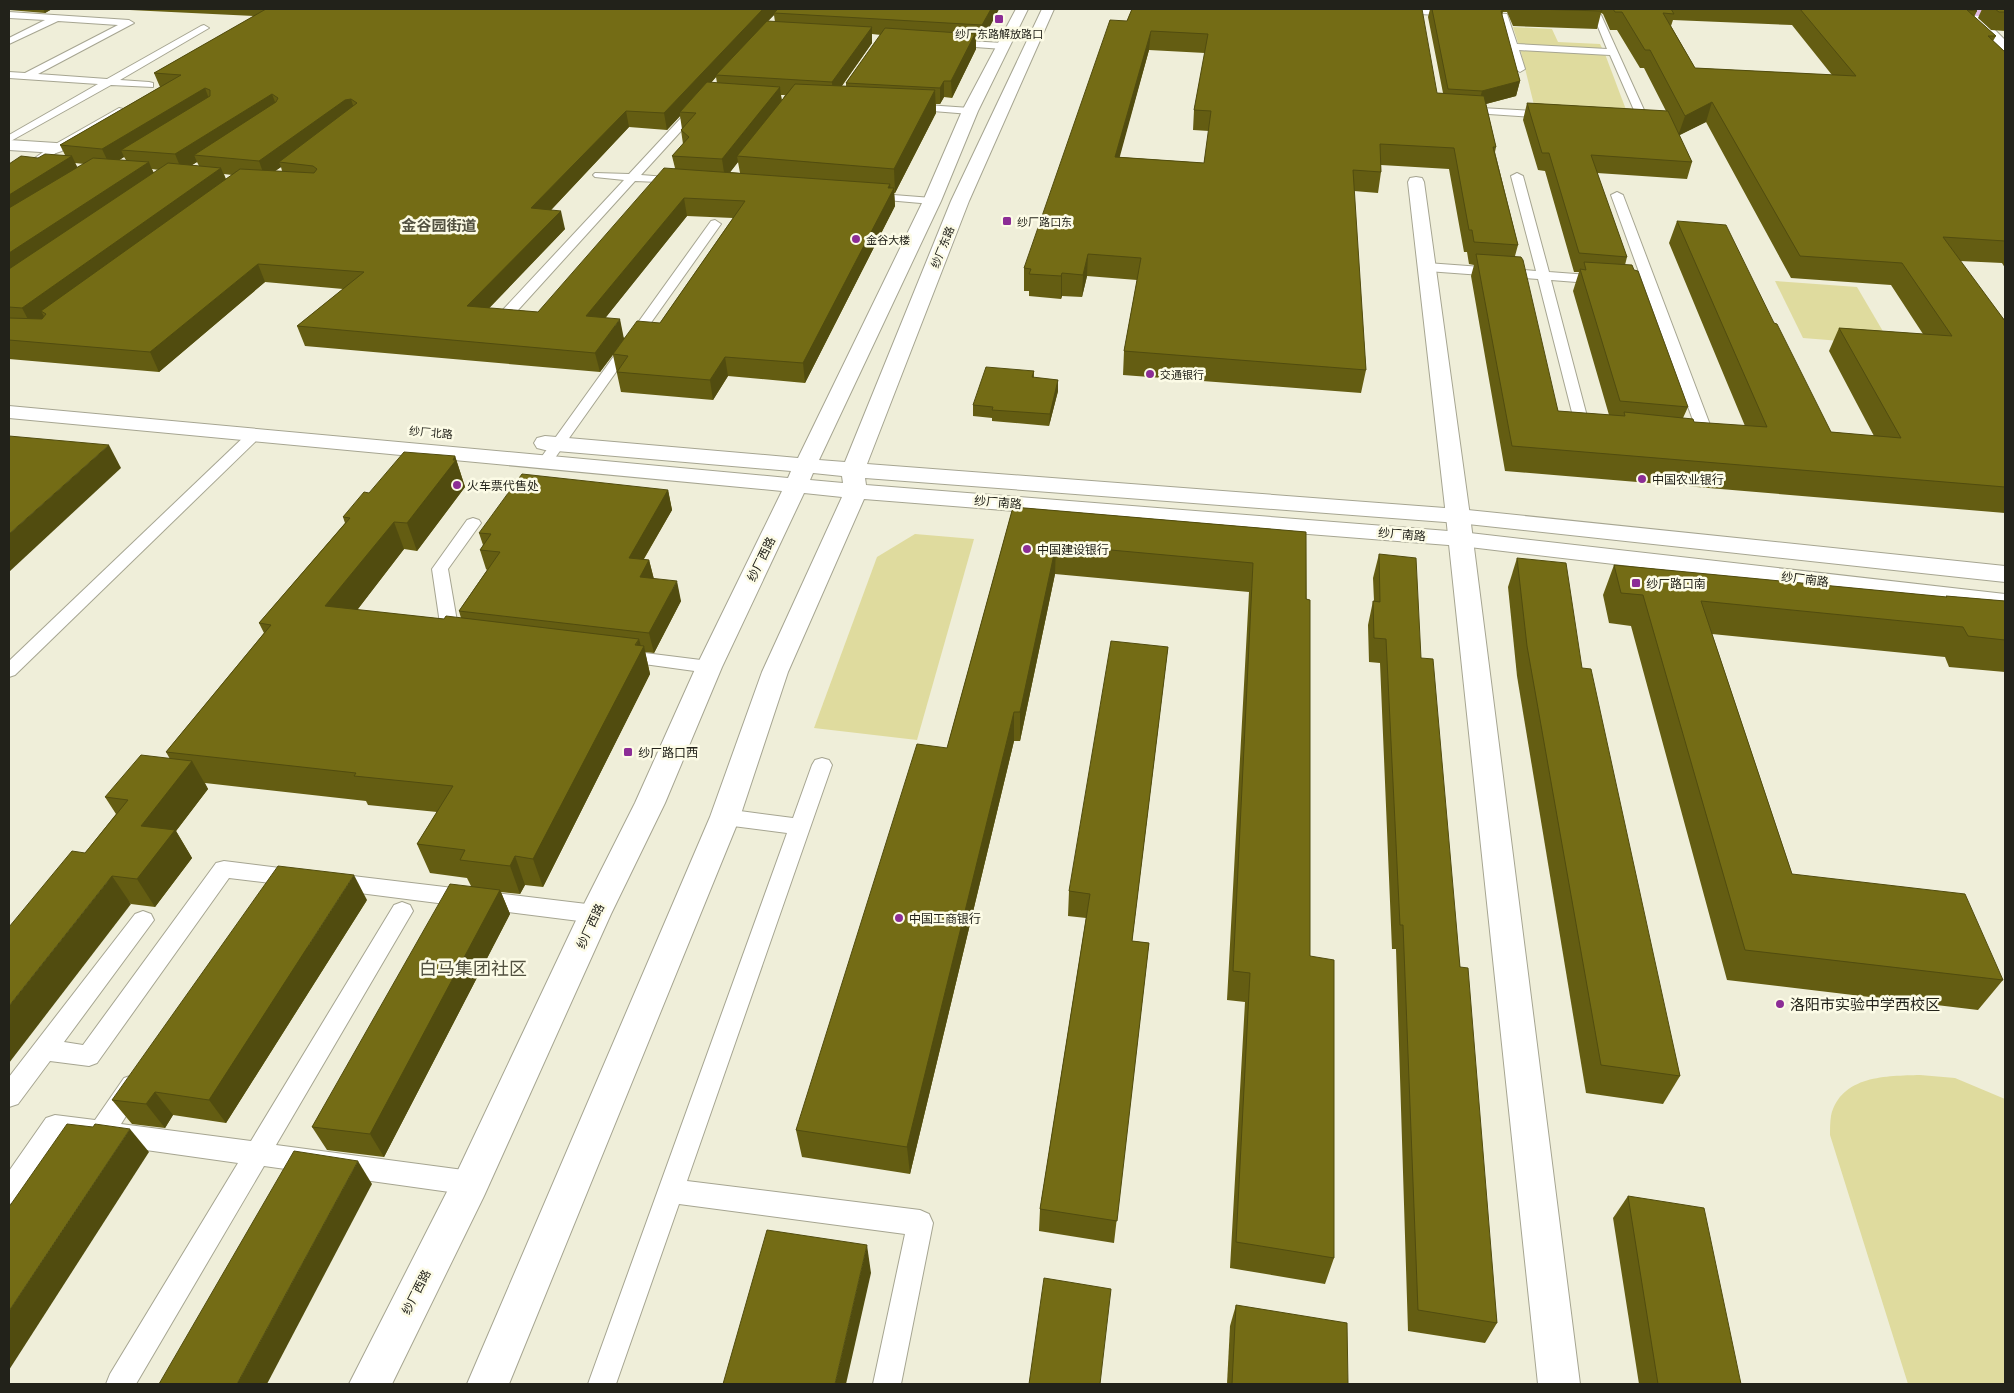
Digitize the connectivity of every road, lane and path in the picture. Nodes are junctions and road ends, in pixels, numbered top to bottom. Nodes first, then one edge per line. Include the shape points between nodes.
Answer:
1 (1022, 9) edge
2 (1048, 9) edge
3 (1903, 9) edge
4 (1967, 10) edge
5 (2005, 12) edge
6 (1422, 14) edge
7 (9, 15) edge
8 (1598, 17) dead end
9 (56, 18) junction
10 (204, 28) dead end
11 (9, 41) edge
12 (938, 42) edge
13 (1003, 46) junction
14 (1513, 47) junction
15 (2005, 47) edge
16 (1614, 52) junction
17 (2005, 53) edge
18 (1520, 69) dead end
19 (9, 75) edge
20 (26, 76) junction
21 (109, 82) junction
22 (9, 85) edge
23 (149, 85) dead end
24 (707, 96) edge
25 (904, 107) edge
26 (1448, 109) edge
27 (118, 110) edge
28 (970, 111) junction
29 (1556, 116) edge
30 (1625, 120) edge
31 (9, 139) edge
32 (9, 145) edge
33 (56, 148) junction
34 (34, 165) junction
35 (52, 166) edge
36 (599, 175) dead end
37 (1517, 176) dead end
38 (632, 178) junction
39 (9, 181) edge
40 (690, 182) edge
41 (1416, 182) dead end
42 (854, 195) edge
43 (1617, 195) dead end
44 (932, 201) junction
45 (715, 224) dead end
46 (1427, 267) junction
47 (1543, 276) junction
48 (1611, 280) edge
49 (504, 317) edge
50 (9, 394) edge
51 (9, 412) edge
52 (1602, 430) edge
53 (254, 436) junction
54 (1688, 437) edge
55 (558, 444) junction
56 (545, 462) junction
57 (801, 476) junction
58 (854, 481) junction
59 (473, 523) dead end
60 (1460, 527) junction
61 (2005, 574) edge
62 (2005, 602) edge
63 (470, 639) edge
64 (604, 654) edge
65 (709, 667) junction
66 (9, 671) edge
67 (822, 765) dead end
68 (725, 817) junction
69 (801, 827) junction
70 (402, 911) dead end
71 (595, 914) junction
72 (143, 920) dead end
73 (44, 1050) junction
74 (146, 1067) edge
75 (9, 1096) edge
76 (101, 1132) junction
77 (258, 1154) junction
78 (471, 1183) junction
79 (672, 1190) junction
80 (9, 1192) edge
81 (120, 1384) edge
82 (370, 1384) edge
83 (488, 1384) edge
84 (602, 1384) edge
85 (888, 1384) edge
86 (1559, 1384) edge

1 - 13 main road
2 - 58 main road, 纱厂东路 via 960,202
3 - 4 main road
4 - 5 main road
4 - 15 main road
4 - 17 main road
6 - 14 lane via 1504,16
7 - 9 lane
8 - 16 lane
9 - 11 lane
9 - 20 lane via 129,23
10 - 21 lane
12 - 13 lane
13 - 28 main road
14 - 16 lane
14 - 18 lane
16 - 30 lane via 1644,121
19 - 20 lane
20 - 21 lane
20 - 22 lane
21 - 23 lane
21 - 31 lane
24 - 38 lane
25 - 28 lane
26 - 29 lane
27 - 33 lane
28 - 44 main road
32 - 33 main road
33 - 34 lane
34 - 35 lane
34 - 39 lane
36 - 38 lane
37 - 47 lane
38 - 40 lane
38 - 49 lane
41 - 46 main road
42 - 44 lane
43 - 54 lane via 1645,283 1707,438
44 - 57 main road
45 - 55 lane
46 - 47 lane
46 - 60 main road
47 - 48 lane
47 - 52 lane via 1583,428
50 - 55 main road, 纱厂北路
51 - 53 main road, 纱厂北路
53 - 56 main road, 纱厂北路
53 - 66 lane
55 - 56 lane
55 - 57 main road, 纱厂北路
56 - 57 main road, 纱厂北路
57 - 58 main road, 纱厂南路
57 - 65 main road, 纱厂西路
58 - 60 main road, 纱厂南路
58 - 68 main road via 775,672
59 - 63 lane via 440,569 451,637
60 - 61 main road, 纱厂南路
60 - 62 main road, 纱厂南路
60 - 86 main road
64 - 65 lane
65 - 71 main road, 纱厂西路 via 650,803
67 - 69 lane
68 - 69 lane
68 - 83 main road
69 - 79 lane
70 - 77 lane
71 - 73 lane via 224,869 89,1056
71 - 78 main road, 纱厂西路
72 - 73 lane
73 - 75 lane
74 - 76 lane
76 - 77 lane
76 - 80 lane via 55,1126
77 - 78 lane
77 - 81 lane
78 - 82 main road, 纱厂西路
79 - 84 lane
79 - 85 lane via 920,1223

